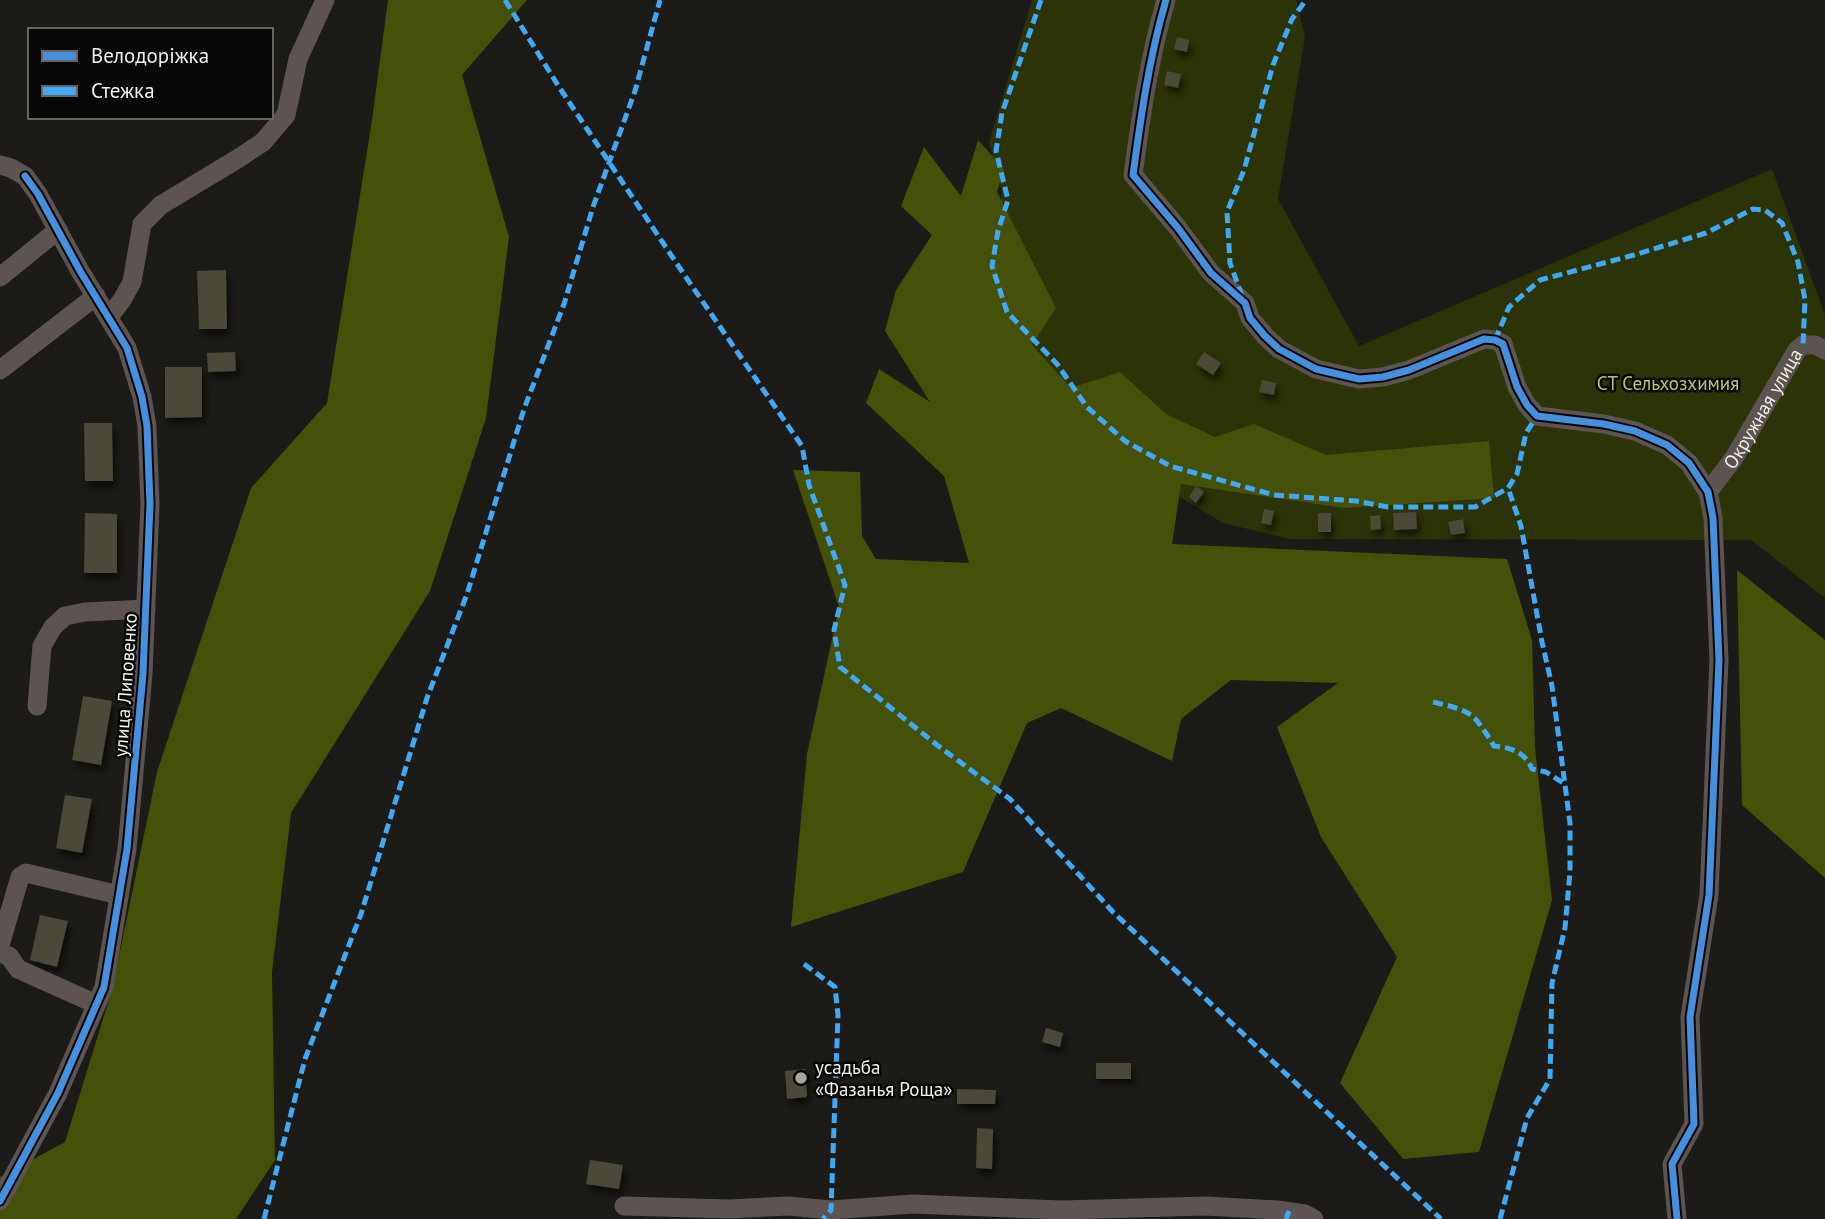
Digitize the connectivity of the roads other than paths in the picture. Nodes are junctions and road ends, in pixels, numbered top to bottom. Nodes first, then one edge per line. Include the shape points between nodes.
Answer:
1 (325, 0) edge
2 (1166, 0) edge
3 (0, 165) edge
4 (58, 230) junction
5 (0, 277) edge
6 (96, 296) junction
7 (109, 317) junction
8 (1825, 350) edge
9 (0, 370) edge
10 (1708, 492) junction
11 (146, 609) junction
12 (37, 706) dead end
13 (119, 895) junction
14 (0, 945) edge
15 (0, 953) edge
16 (96, 1004) junction
17 (0, 1201) edge
18 (624, 1206) dead end
19 (1314, 1219) edge
20 (1677, 1219) edge

1 - 7 street via 298,59 286,115 263,142 161,205 142,224 132,282
2 - 10 street via 1141,110 1133,175 1210,274 1245,303 1250,318 1279,349 1316,369 1359,379 1409,370 1484,339 1495,340 1503,344 1517,387 1537,416 1634,431 1667,445 1689,464
3 - 4 street, улица Липовенко via 25,176
4 - 5 street
4 - 6 street, улица Липовенко
6 - 7 street, улица Липовенко
6 - 9 street
7 - 11 street, улица Липовенко via 127,348 147,426
8 - 10 street, Окружная улица via 1803,345 1797,350 1734,458
10 - 20 street via 1719,660 1710,881 1690,1017 1694,1124 1672,1164
11 - 12 street via 65,616 42,646
11 - 13 street, улица Липовенко via 127,849
13 - 14 street via 26,873 20,877
13 - 16 street, улица Липовенко via 104,986
15 - 16 street via 9,956 18,969
16 - 17 street, улица Липовенко via 58,1093
18 - 19 street via 831,1210 913,1204 1074,1210 1206,1206 1289,1211

